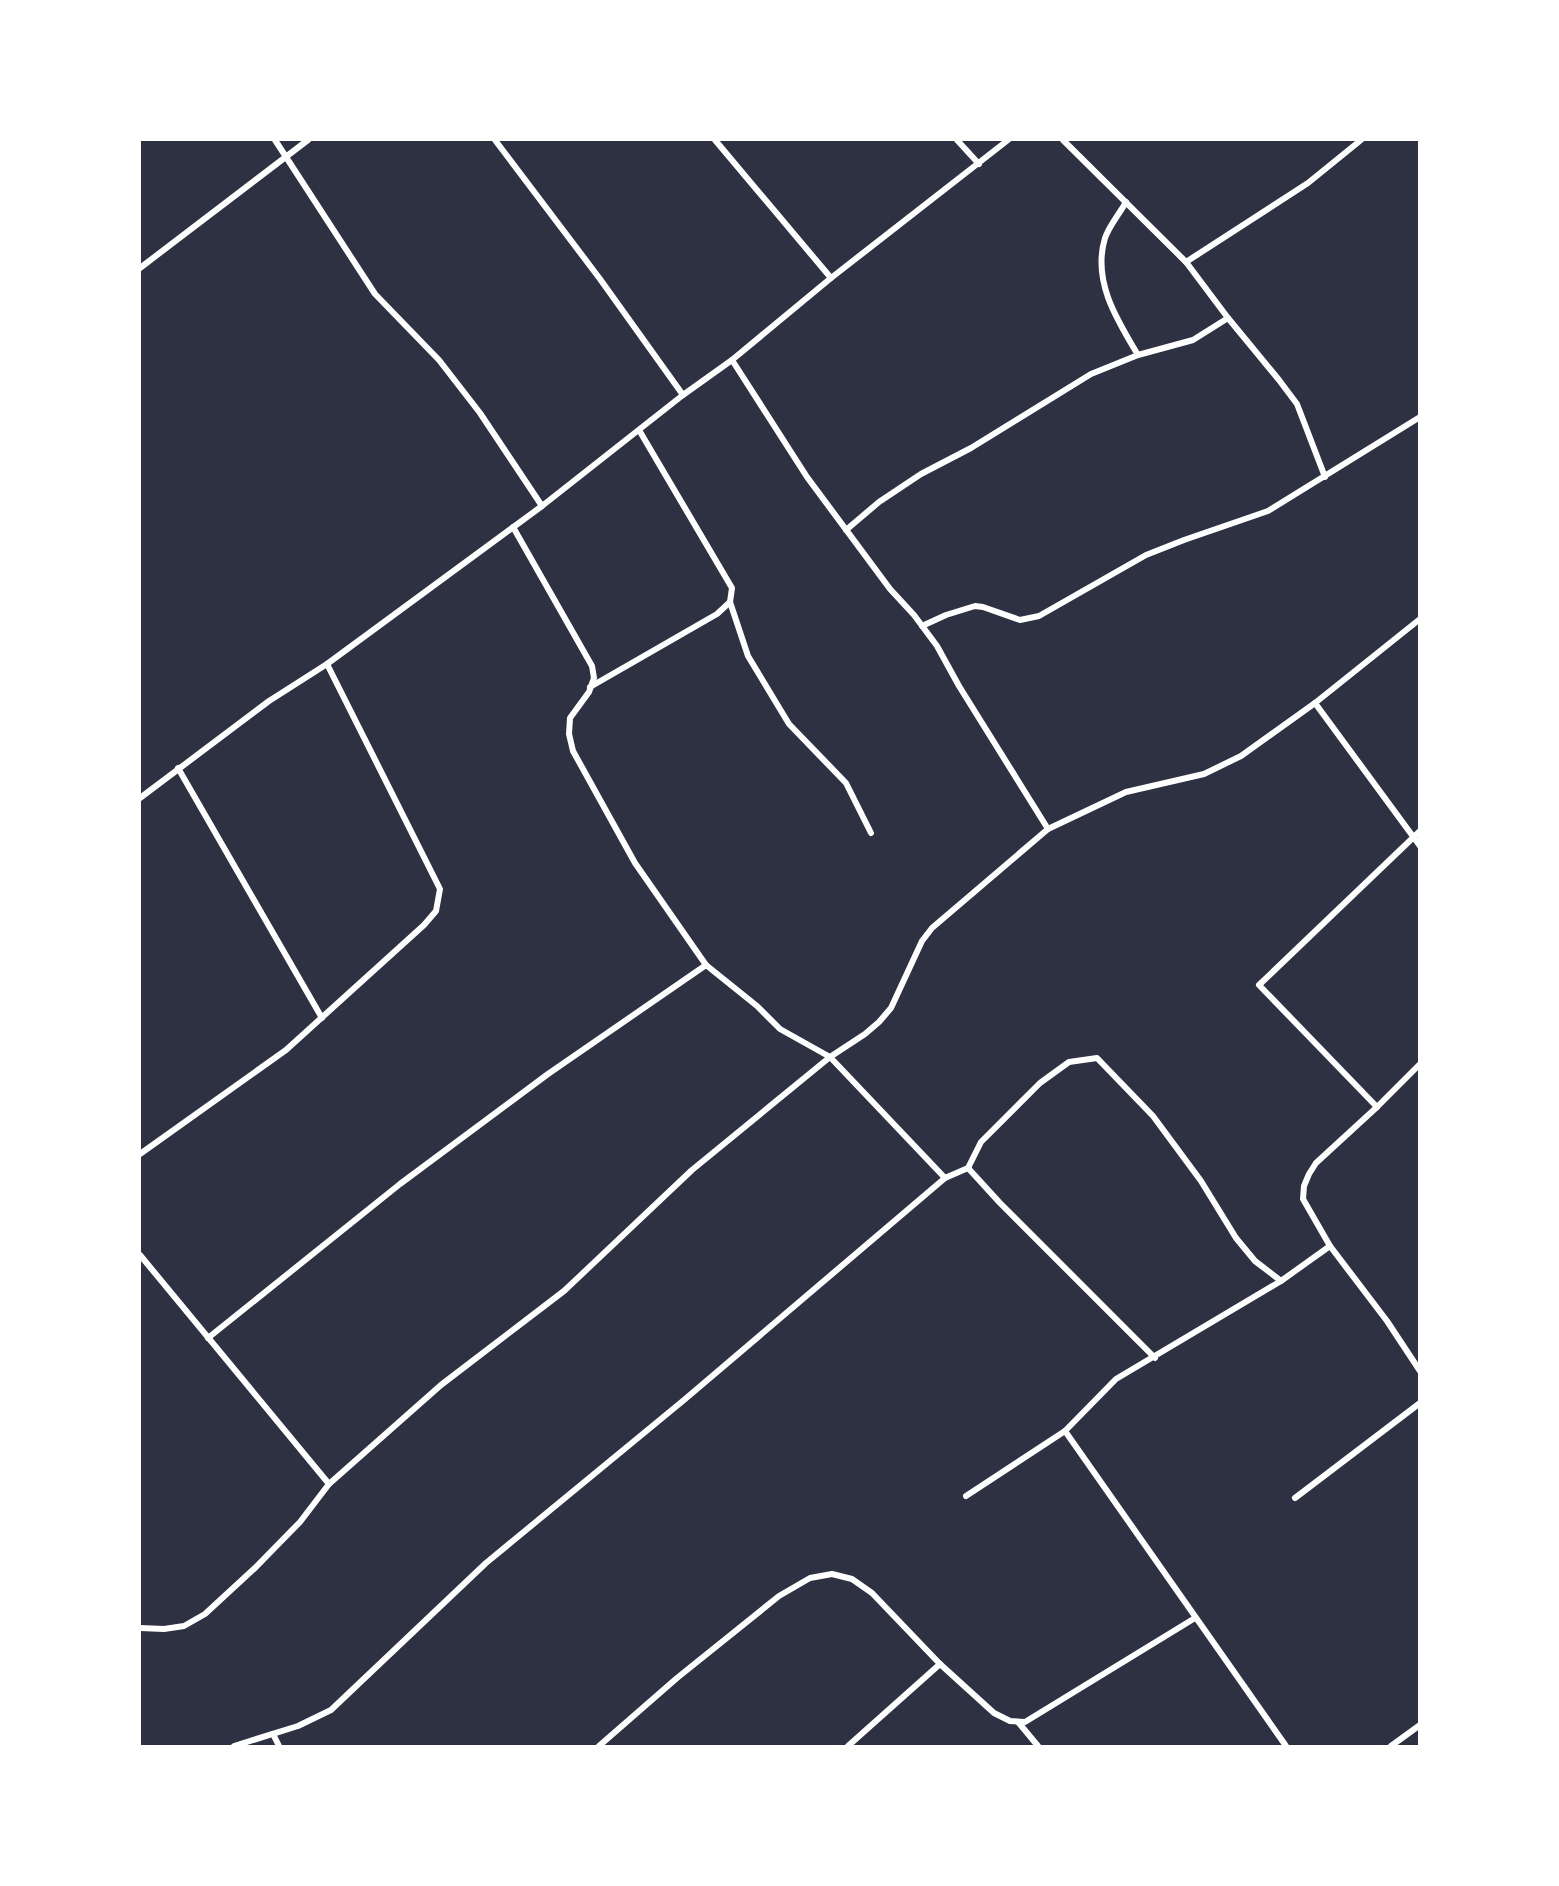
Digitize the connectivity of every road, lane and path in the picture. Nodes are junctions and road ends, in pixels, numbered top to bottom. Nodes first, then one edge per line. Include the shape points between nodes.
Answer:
1 (275, 140) edge
2 (308, 140) edge
3 (495, 140) edge
4 (715, 140) edge
5 (957, 140) edge
6 (1008, 140) edge
7 (1063, 140) edge
8 (1361, 140) edge
9 (288, 156) junction
10 (979, 164) junction
11 (1126, 202) junction
12 (1186, 262) junction
13 (140, 268) edge
14 (831, 278) junction
15 (1228, 318) junction
16 (1138, 355) junction
17 (732, 360) junction
18 (683, 395) junction
19 (1419, 417) edge
20 (639, 430) junction
21 (1325, 477) junction
22 (542, 506) junction
23 (513, 527) junction
24 (846, 530) junction
25 (730, 602) junction
26 (1419, 619) edge
27 (922, 626) junction
28 (327, 664) junction
29 (590, 687) junction
30 (1315, 703) junction
31 (178, 768) junction
32 (140, 798) edge
33 (1048, 829) junction
34 (1419, 831) edge
35 (871, 833) dead end
36 (1412, 837) junction
37 (1419, 846) edge
38 (706, 965) junction
39 (322, 1018) junction
40 (830, 1057) junction
41 (1419, 1064) edge
42 (1377, 1107) junction
43 (140, 1154) edge
44 (968, 1168) junction
45 (945, 1178) junction
46 (1330, 1246) junction
47 (140, 1255) edge
48 (1281, 1281) junction
49 (208, 1338) junction
50 (1155, 1358) junction
51 (1419, 1371) edge
52 (1419, 1403) edge
53 (1065, 1431) junction
54 (328, 1484) junction
55 (966, 1496) dead end
56 (1295, 1498) dead end
57 (1195, 1618) junction
58 (140, 1628) edge
59 (940, 1664) junction
60 (1018, 1722) junction
61 (1419, 1725) edge
62 (273, 1734) junction
63 (234, 1746) edge
64 (279, 1746) edge
65 (599, 1746) edge
66 (848, 1746) edge
67 (1038, 1746) edge
68 (1286, 1746) edge
69 (1391, 1746) edge

1 - 9 street
2 - 9 street
3 - 18 street
4 - 14 street
5 - 10 street
6 - 10 street
7 - 11 street
8 - 12 street via 1308,183
9 - 13 street
9 - 22 street via 375,294 439,360
10 - 14 street
11 - 12 street
11 - 16 street via 1106,236 1102,282
12 - 15 street
14 - 17 street
15 - 16 street via 1193,339
15 - 21 street via 1297,404
16 - 24 street via 1091,374 921,474
17 - 18 street
17 - 24 street
18 - 20 street
19 - 21 street
20 - 22 street
20 - 25 street via 732,588
21 - 27 street via 1268,511 1146,555 1039,616 1020,620 975,606
22 - 23 street
23 - 28 street
23 - 29 street via 592,666 594,678
24 - 27 street
25 - 29 street via 717,614
25 - 35 street via 748,656 789,724 846,783
26 - 30 street
27 - 33 street
28 - 31 street
28 - 39 street via 440,888 436,911 424,926
29 - 38 street via 570,718 573,752 635,863
30 - 33 street via 1223,766 1126,792
30 - 36 street
31 - 32 street
31 - 39 street
33 - 40 street via 932,928 891,1008 865,1034
34 - 36 street
36 - 37 street
36 - 42 street via 1259,985
38 - 40 street via 780,1029
38 - 49 street via 548,1074 410,1177
39 - 43 street via 286,1050
40 - 45 street
40 - 54 street via 692,1170 564,1291 441,1385
41 - 42 street
42 - 46 street via 1316,1163 1304,1186 1303,1199
44 - 45 street
44 - 48 street via 981,1142 1040,1083 1068,1062 1097,1058 1153,1116 1181,1152 1236,1238 1255,1261
44 - 50 street
45 - 62 street via 486,1563 331,1710
46 - 48 street
46 - 51 street
47 - 49 street
48 - 50 street
49 - 54 street
50 - 53 street via 1116,1379
52 - 56 street
53 - 55 street
53 - 57 street
54 - 58 street via 300,1522 205,1614 184,1626
57 - 60 street via 1025,1722
57 - 68 street
59 - 60 street via 993,1713
59 - 65 street via 872,1593 852,1579 832,1574 810,1578 779,1596
59 - 66 street
60 - 67 street
61 - 69 street
62 - 63 street
62 - 64 street

